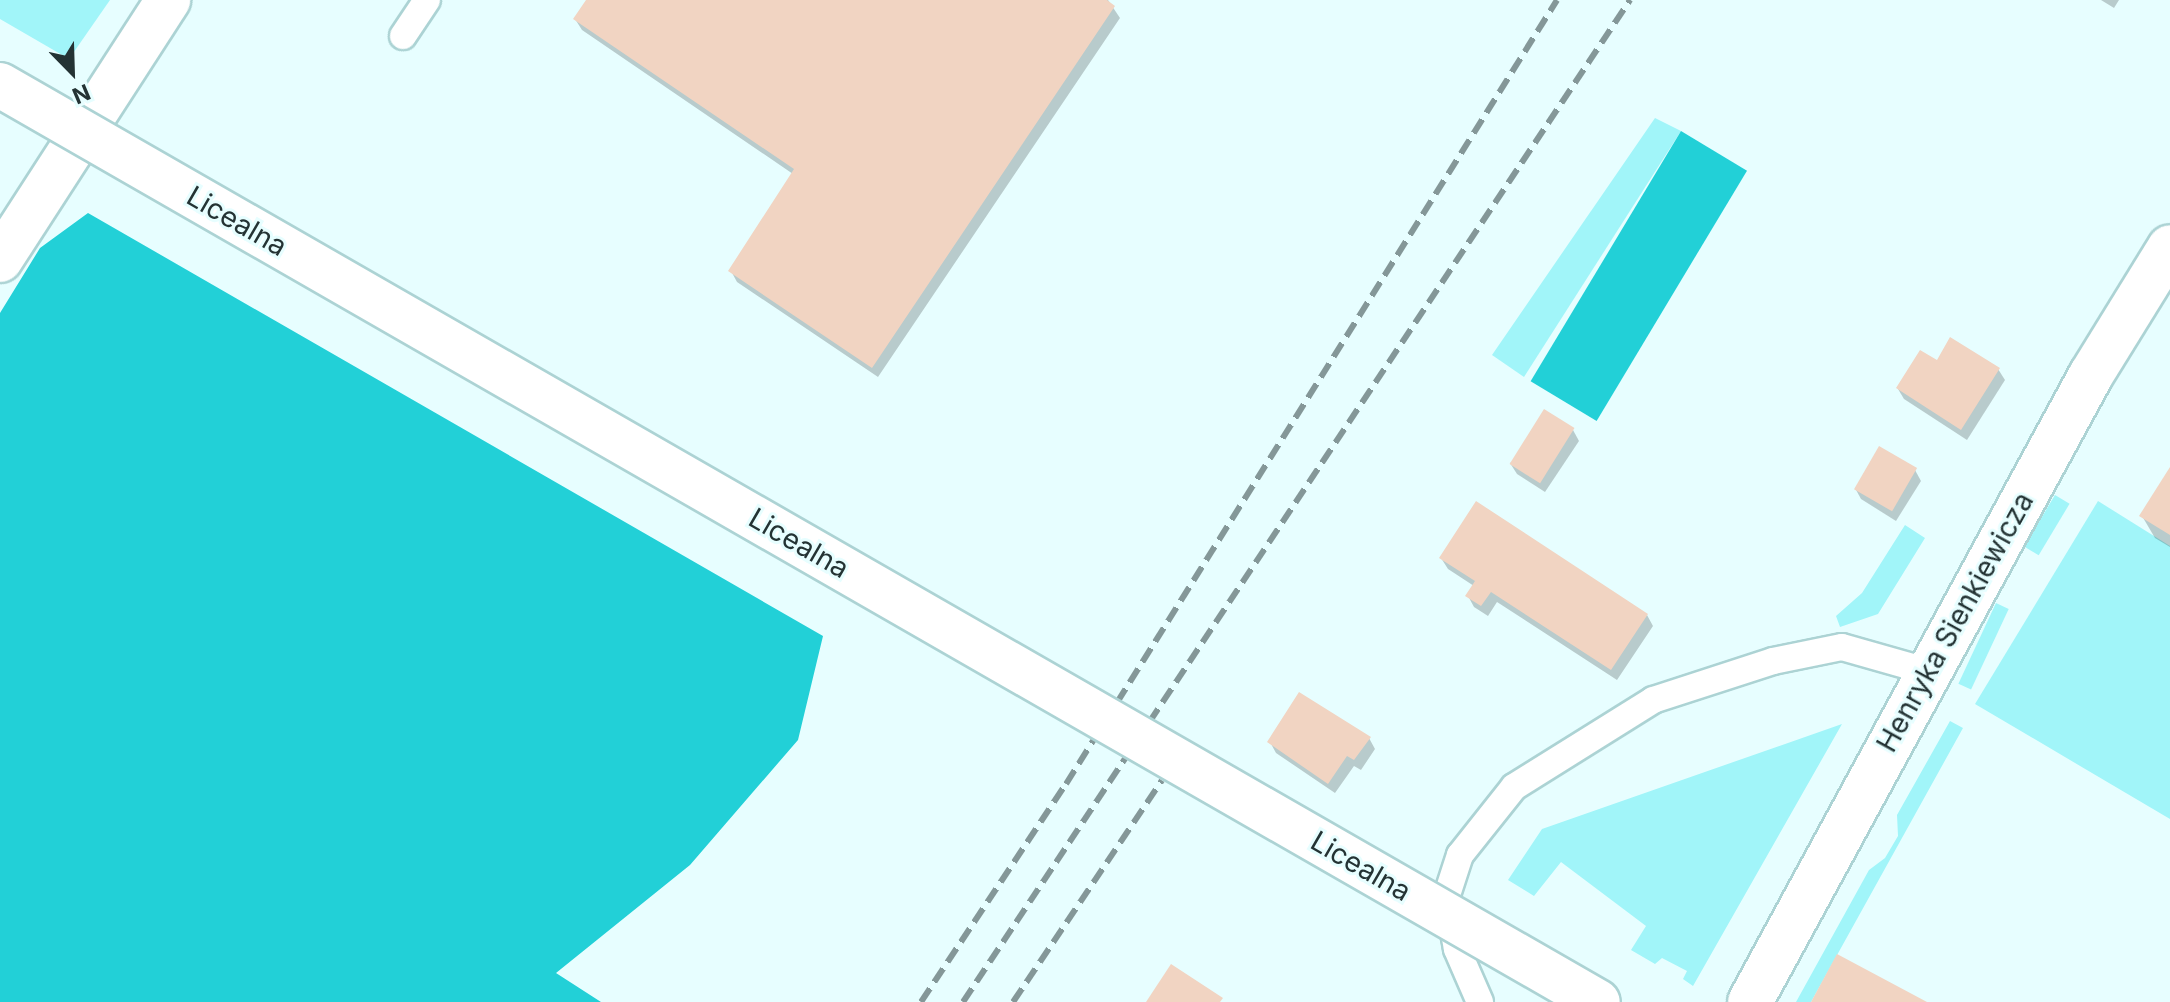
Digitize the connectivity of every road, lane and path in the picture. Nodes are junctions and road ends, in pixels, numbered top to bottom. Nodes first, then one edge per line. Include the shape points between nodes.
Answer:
1 (168, 0) edge
2 (427, 0) edge
3 (403, 36) dead end
4 (0, 85) edge
5 (2170, 247) edge
6 (0, 260) edge
7 (1926, 671) junction
8 (1480, 1002) edge
9 (1598, 1002) edge
10 (1750, 1002) edge

1 - 6 main road
2 - 3 lane
4 - 9 main road, Licealna, bridge
5 - 7 main road, Henryka Sienkiewicza via 2091,375
7 - 8 lane via 1842,647 1773,661 1653,700 1514,787 1460,855 1447,895 1457,949
7 - 10 main road, Henryka Sienkiewicza

